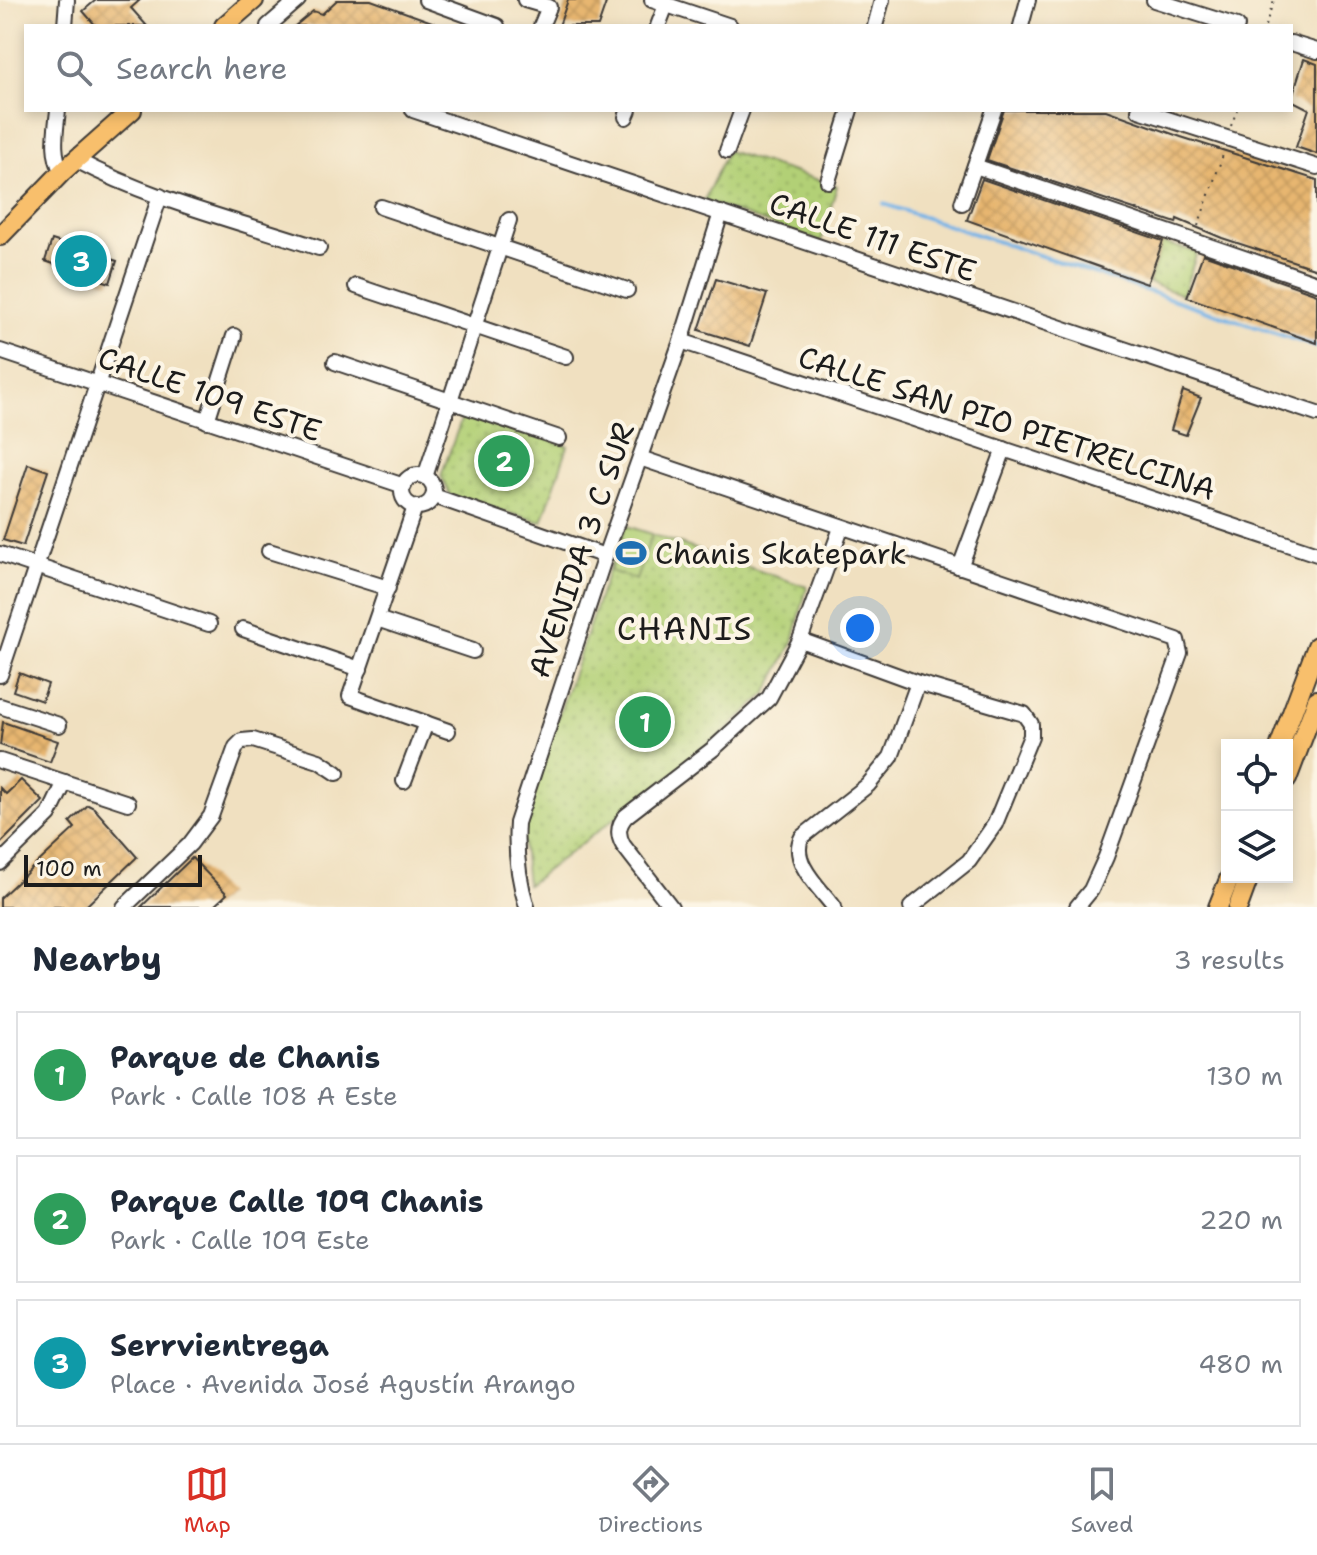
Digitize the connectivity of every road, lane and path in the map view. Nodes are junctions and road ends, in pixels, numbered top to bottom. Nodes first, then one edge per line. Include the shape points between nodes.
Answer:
1 (67, 0) edge
2 (254, 0) edge
3 (426, 0) edge
4 (525, 0) edge
5 (882, 0) edge
6 (1028, 0) edge
7 (1154, 0) edge
8 (1274, 0) edge
9 (659, 2) edge
10 (289, 3) edge
11 (550, 4) edge
12 (687, 5) edge
13 (233, 22) edge
14 (65, 24) edge
15 (270, 24) edge
16 (492, 24) edge
17 (542, 24) edge
18 (658, 24) edge
19 (726, 24) edge
20 (876, 24) edge
21 (1022, 24) edge
22 (1231, 24) edge
23 (1266, 24) edge
24 (1293, 44) edge
25 (1317, 51) edge
26 (58, 112) edge
27 (130, 112) edge
28 (419, 112) edge
29 (741, 112) edge
30 (849, 112) edge
31 (993, 112) edge
32 (1144, 112) edge
33 (1236, 112) edge
34 (1226, 144) junction
35 (727, 151) dead end
36 (69, 166) junction
37 (975, 166) junction
38 (1317, 167) edge
39 (828, 181) dead end
40 (160, 196) junction
41 (962, 203) dead end
42 (381, 207) dead end
43 (721, 213) junction
44 (509, 220) dead end
45 (1198, 226) dead end
46 (0, 236) edge
47 (319, 248) dead end
48 (500, 248) junction
49 (1317, 283) edge
50 (356, 286) dead end
51 (627, 290) dead end
52 (474, 326) junction
53 (234, 336) dead end
54 (681, 341) junction
55 (0, 351) edge
56 (566, 357) dead end
57 (335, 362) dead end
58 (99, 384) junction
59 (450, 401) junction
60 (1317, 414) edge
61 (207, 421) junction
62 (559, 438) dead end
63 (1004, 449) junction
64 (640, 458) junction
65 (425, 477) junction
66 (404, 486) junction
67 (434, 496) junction
68 (415, 507) junction
69 (841, 528) junction
70 (269, 551) dead end
71 (0, 554) edge
72 (1317, 554) edge
73 (605, 556) junction
74 (36, 566) junction
75 (960, 567) junction
76 (388, 588) junction
77 (377, 619) junction
78 (209, 624) dead end
79 (243, 629) dead end
80 (800, 640) junction
81 (1317, 646) edge
82 (473, 651) dead end
83 (360, 669) junction
84 (0, 675) edge
85 (1311, 678) edge
86 (918, 683) junction
87 (1317, 700) edge
88 (0, 706) edge
89 (426, 723) junction
90 (59, 725) dead end
91 (448, 731) dead end
92 (1283, 739) edge
93 (0, 761) edge
94 (1293, 763) edge
95 (337, 773) dead end
96 (404, 781) dead end
97 (65, 782) junction
98 (128, 803) dead end
99 (0, 863) edge
100 (1228, 883) edge
101 (1247, 883) edge
102 (124, 907) edge
103 (527, 907) edge
104 (671, 907) edge
105 (834, 907) edge
106 (911, 907) edge
107 (1077, 907) edge
108 (1218, 907) edge
109 (1238, 907) edge

1 - 14 street
2 - 13 main road
3 - 16 street
4 - 11 street
5 - 20 street
6 - 21 street
7 - 22 street
8 - 23 path
9 - 12 street
9 - 18 street
10 - 15 street
11 - 17 street
12 - 19 street
24 - 25 street
26 - 36 street via 57,164
27 - 36 main road
28 - 43 street, CALLE 111 ESTE
29 - 35 street
30 - 39 street
31 - 37 street
32 - 34 street
33 - 34 path
34 - 38 street
34 - 45 path
36 - 40 street
36 - 46 main road
37 - 41 street
37 - 49 street
40 - 47 street
40 - 58 street
42 - 48 street
43 - 54 street, AVENIDA 3 C SUR
43 - 60 street, CALLE 111 ESTE
44 - 48 street
48 - 51 street
48 - 52 street
50 - 52 street
52 - 56 street
52 - 59 street
53 - 61 street
54 - 63 street, CALLE SAN PIO PIETRELCINA
54 - 64 street, AVENIDA 3 C SUR
55 - 58 street, CALLE 109 ESTE
57 - 59 street
58 - 61 street, CALLE 109 ESTE
58 - 74 street
59 - 62 street
59 - 65 street
61 - 66 street, CALLE 109 ESTE
63 - 72 street, CALLE SAN PIO PIETRELCINA
63 - 75 street
64 - 69 street
64 - 73 street, AVENIDA 3 C SUR
65 - 66 street via 410,478
65 - 67 street
66 - 68 street via 406,501
67 - 68 street
67 - 73 street
68 - 76 street
69 - 75 street
69 - 80 street
70 - 76 street
71 - 74 street
73 - 103 street, AVENIDA 3 C SUR via 517,823 518,877
74 - 78 street
74 - 84 street
75 - 107 street via 1173,637 1179,644 1106,857
76 - 77 street
77 - 82 street
77 - 83 street
79 - 83 street
80 - 86 street
80 - 104 street via 769,698 622,821 623,845
81 - 85 main road
83 - 89 street via 350,696
85 - 92 main road
86 - 105 street via 891,757 868,785 798,843 800,861
86 - 106 street via 1024,714 1032,730 995,824 969,861
87 - 94 main road
88 - 90 street
89 - 91 street
89 - 96 street
93 - 97 street
95 - 102 street via 319,761 242,741 211,816 190,844
97 - 98 street
97 - 99 street via 49,815
100 - 108 main road
101 - 109 main road

